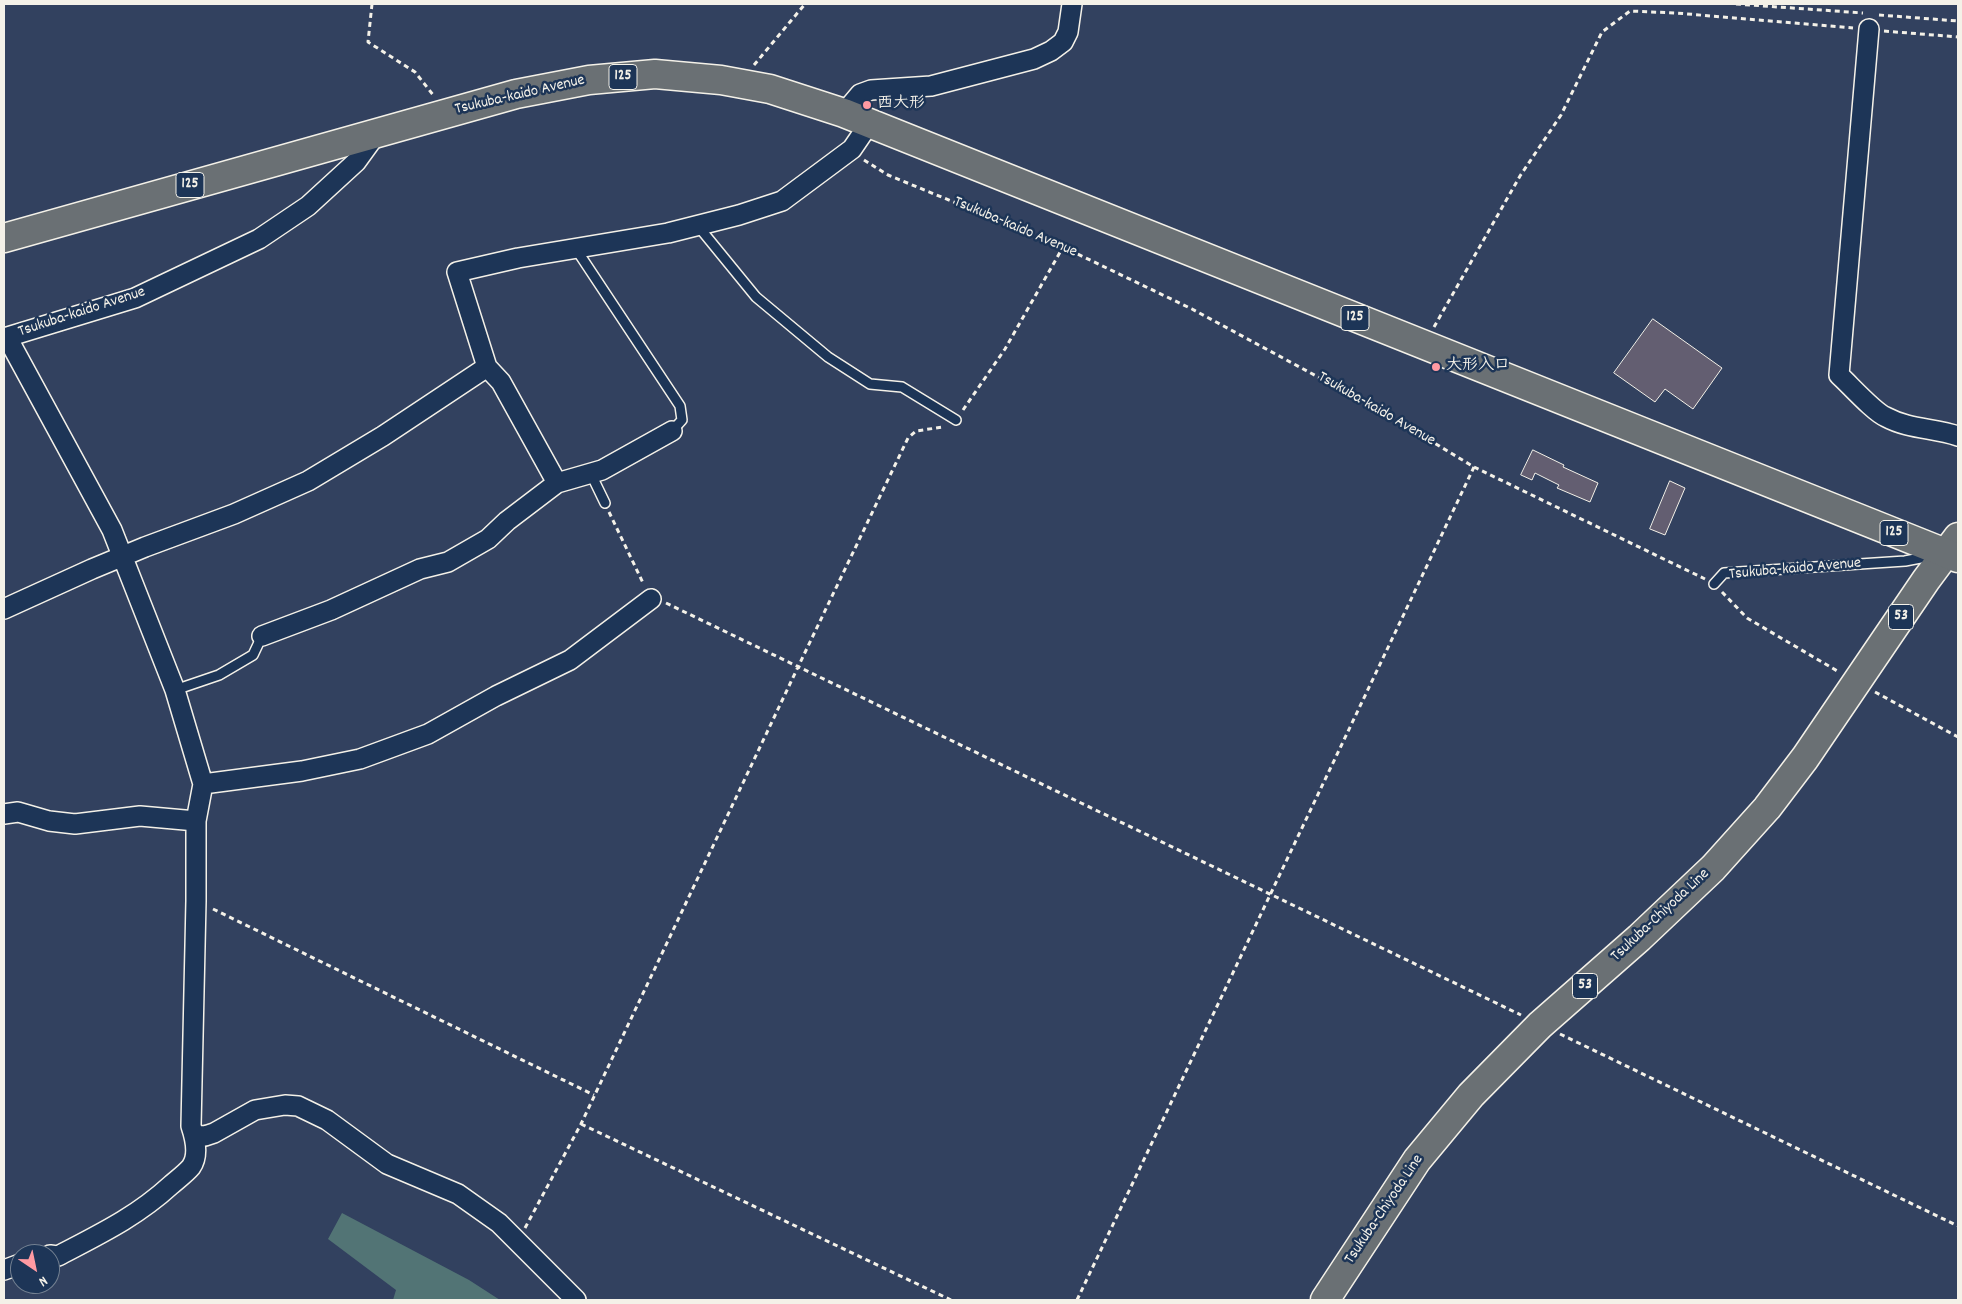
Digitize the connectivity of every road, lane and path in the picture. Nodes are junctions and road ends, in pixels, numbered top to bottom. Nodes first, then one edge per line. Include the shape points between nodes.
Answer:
1 (372, 4) edge
2 (805, 4) edge
3 (1072, 4) edge
4 (1736, 4) edge
5 (1958, 21) edge
6 (1869, 30) junction
7 (1958, 37) edge
8 (747, 85) junction
9 (844, 113) junction
10 (448, 114) junction
11 (869, 124) junction
12 (377, 133) junction
13 (852, 149) junction
14 (698, 226) junction
15 (4, 238) edge
16 (1063, 247) junction
17 (576, 249) junction
18 (6, 338) edge
19 (1426, 346) junction
20 (487, 368) junction
21 (956, 420) junction
22 (672, 431) joint
23 (1958, 436) edge
24 (1474, 467) junction
25 (590, 472) junction
26 (557, 483) junction
27 (605, 503) joint
28 (1954, 549) edge
29 (121, 557) junction
30 (1714, 584) junction
31 (651, 599) junction
32 (4, 608) edge
33 (262, 636) joint
34 (798, 667) junction
35 (1858, 683) junction
36 (175, 690) junction
37 (1958, 737) edge
38 (203, 784) junction
39 (4, 814) edge
40 (196, 821) junction
41 (1271, 894) junction
42 (196, 901) junction
43 (1540, 1025) junction
44 (594, 1095) junction
45 (581, 1124) junction
46 (194, 1135) junction
47 (1958, 1226) edge
48 (515, 1240) junction
49 (60, 1255) edge
50 (576, 1300) edge
51 (950, 1300) edge
52 (1077, 1300) edge
53 (1325, 1300) edge

1 - 10 path via 368,42 415,72
2 - 8 path via 751,68
3 - 9 street via 1068,32 1063,42 1051,51 1034,59 931,86 870,90 860,94
4 - 5 path
6 - 7 path
6 - 19 path via 1630,10 1602,32 1562,115 1520,176
6 - 23 street via 1839,375 1884,417 1907,426
8 - 9 main road, Tsukuba-kaido Avenue / 125
8 - 10 main road, Tsukuba-kaido Avenue / 125 via 655,74 589,80 516,94
9 - 11 main road, Tsukuba-kaido Avenue / 125
10 - 12 main road, Tsukuba-kaido Avenue / 125
11 - 13 street
11 - 19 main road, Tsukuba-kaido Avenue / 125
12 - 15 main road, Tsukuba-kaido Avenue / 125
12 - 18 street, Tsukuba-kaido Avenue via 356,162 308,206 259,239 135,298
13 - 14 street via 782,201
13 - 16 path, Tsukuba-kaido Avenue via 868,164 888,175
14 - 17 street
14 - 21 lane via 756,296 828,357 870,384 902,388
16 - 21 path via 1005,349
16 - 24 path, Tsukuba-kaido Avenue via 1192,309 1383,412
17 - 20 street via 457,272
17 - 22 lane via 680,406 682,420
18 - 29 street via 112,530
19 - 28 main road, Tsukuba-kaido Avenue / 125
20 - 26 street via 501,382
20 - 29 street via 308,481 234,514
21 - 34 path via 944,426 916,431 908,438
22 - 25 street via 602,470
24 - 30 path, Tsukuba-kaido Avenue
24 - 41 path
25 - 26 street
25 - 27 lane
26 - 33 street via 488,539 448,562 420,569 331,610
27 - 31 path
28 - 30 lane, Tsukuba-kaido Avenue via 1905,560 1724,573
28 - 35 main road, Tsukuba-Chiyoda Line / 53 via 1917,593
29 - 32 street
29 - 36 street
30 - 35 path via 1747,618
31 - 34 path via 670,604
31 - 38 street via 570,660 428,734 360,759 302,771
33 - 36 lane via 253,655 219,675
34 - 41 path
34 - 44 path
35 - 37 path
35 - 43 main road, Tsukuba-Chiyoda Line / 53 via 1767,808 1713,868
36 - 38 street
38 - 40 street
39 - 40 street via 18,812 75,824 140,816
40 - 42 street
41 - 43 path
41 - 52 path
42 - 44 path
42 - 46 street via 191,1126
43 - 47 path
43 - 53 main road, Tsukuba-Chiyoda Line / 53 via 1471,1095 1417,1160
44 - 45 path
45 - 48 path via 524,1231
45 - 51 path
46 - 48 street via 214,1133 255,1110 298,1106 327,1120 387,1164 458,1194
46 - 49 street via 196,1155 192,1166 158,1197 119,1224
48 - 50 street

